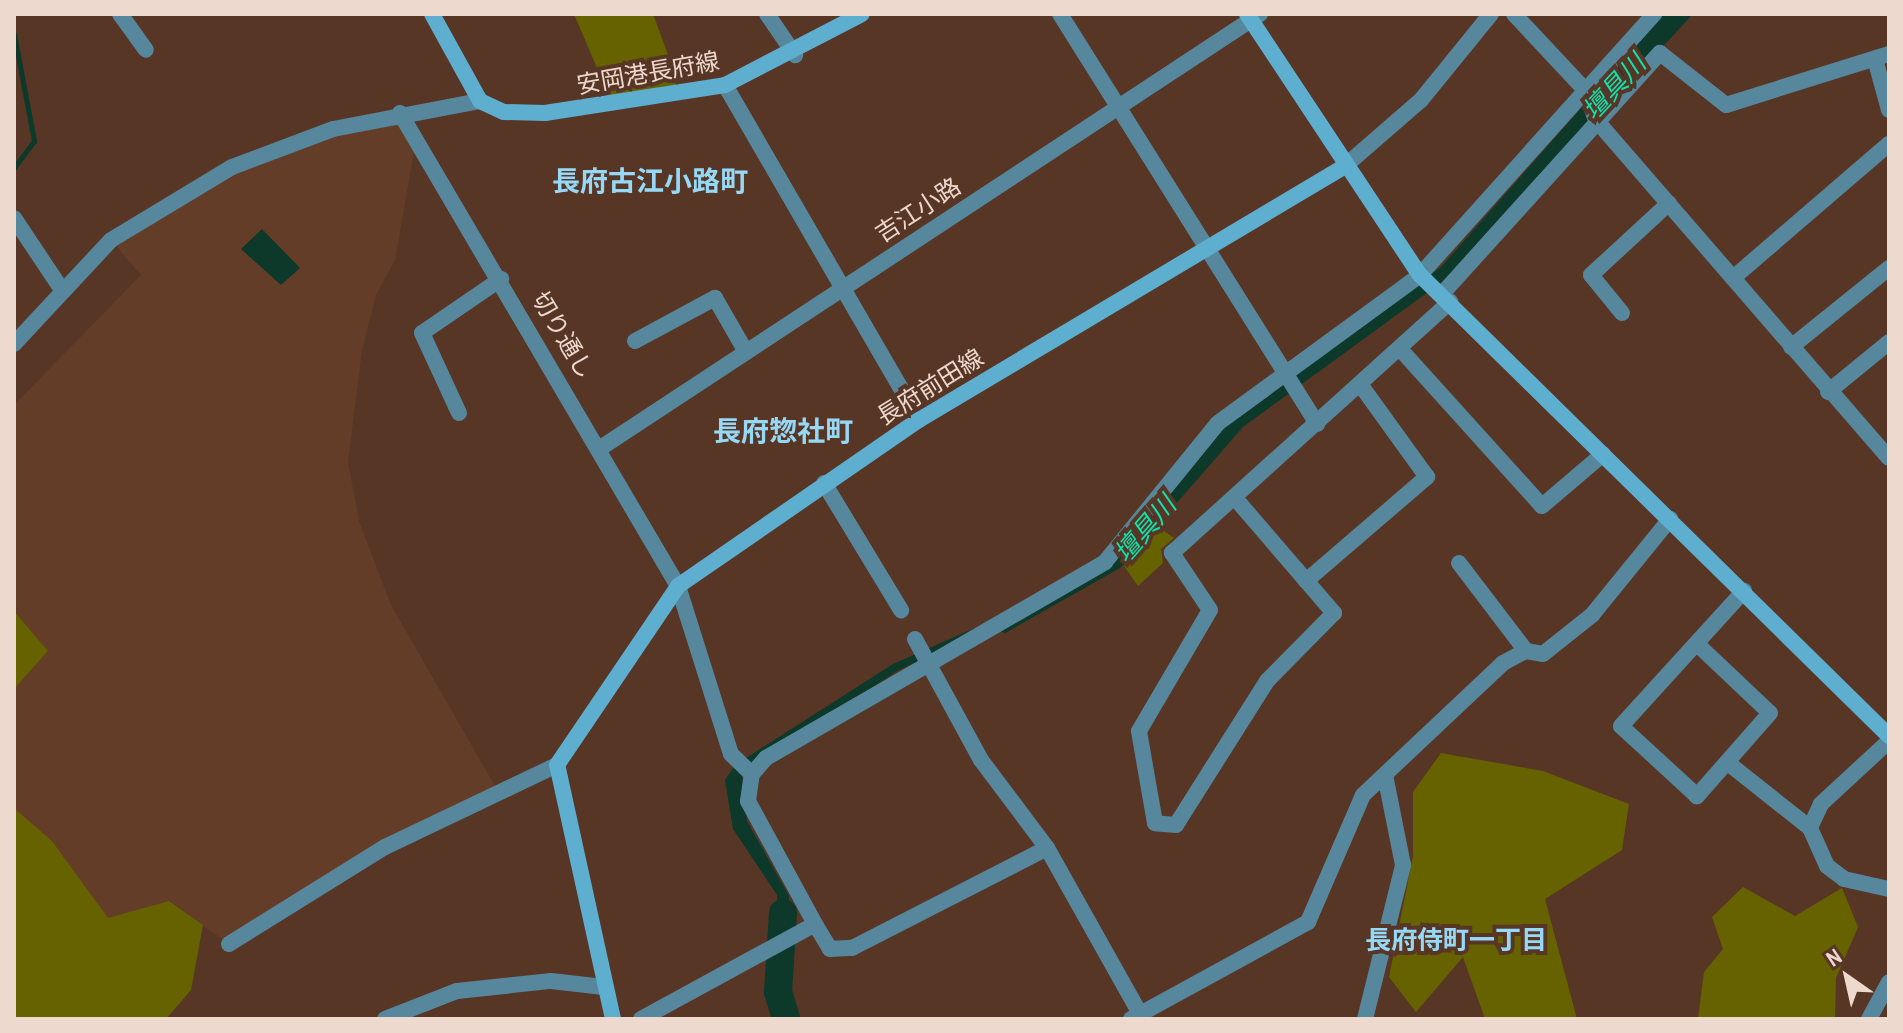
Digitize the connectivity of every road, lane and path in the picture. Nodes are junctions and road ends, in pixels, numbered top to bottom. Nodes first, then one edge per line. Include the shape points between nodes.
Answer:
1 (120, 14) edge
2 (432, 14) edge
3 (767, 14) edge
4 (862, 14) edge
5 (1060, 14) edge
6 (1491, 14) edge
7 (1514, 14) edge
8 (1654, 14) edge
9 (1253, 17) edge
10 (146, 50) dead end
11 (795, 55) junction
12 (1882, 56) edge
13 (725, 85) junction
14 (1586, 92) junction
15 (480, 101) junction
16 (1119, 107) junction
17 (1889, 110) edge
18 (400, 113) junction
19 (1596, 117) junction
20 (1889, 144) edge
21 (1345, 166) junction
22 (1669, 203) junction
23 (14, 218) edge
24 (1206, 249) junction
25 (1889, 268) edge
26 (1733, 278) junction
27 (501, 279) junction
28 (1434, 287) junction
29 (844, 288) junction
30 (62, 290) junction
31 (1622, 313) dead end
32 (635, 341) dead end
33 (1889, 342) edge
34 (14, 344) edge
35 (1791, 347) junction
36 (1401, 350) junction
37 (746, 352) junction
38 (1285, 381) junction
39 (1362, 387) junction
40 (1828, 392) junction
41 (459, 413) dead end
42 (919, 420) junction
43 (1317, 424) junction
44 (602, 447) junction
45 (1603, 454) junction
46 (1889, 458) edge
47 (824, 483) junction
48 (1235, 498) junction
49 (1670, 519) junction
50 (1459, 563) dead end
51 (1306, 581) junction
52 (678, 586) junction
53 (1744, 591) junction
54 (901, 610) dead end
55 (1697, 644) junction
56 (1526, 651) junction
57 (922, 652) junction
58 (1889, 738) edge
59 (1728, 763) junction
60 (557, 765) junction
61 (752, 774) junction
62 (1386, 780) junction
63 (1810, 828) junction
64 (1047, 848) junction
65 (1889, 889) edge
66 (815, 924) junction
67 (229, 944) dead end
68 (1889, 982) edge
69 (604, 987) junction
70 (1134, 1014) edge
71 (385, 1019) edge
72 (613, 1019) edge
73 (641, 1019) edge
74 (1365, 1019) edge
75 (1869, 1019) edge

1 - 10 street
2 - 15 main road
3 - 11 street
4 - 11 main road, 安岡港長府線
5 - 16 street
6 - 21 street via 1421,100
7 - 14 street
8 - 14 street
9 - 16 street, 吉江小路
9 - 21 main road
11 - 13 main road, 安岡港長府線
12 - 17 street
12 - 19 street via 1726,105 1660,53
13 - 15 main road, 安岡港長府線 via 616,108 545,113 504,112
13 - 29 street
14 - 19 street
14 - 28 street
15 - 18 street
16 - 24 street
16 - 29 street, 吉江小路
18 - 27 street, 切り通し
18 - 30 street via 232,167 111,240
19 - 22 street
19 - 28 street
20 - 26 street
21 - 24 main road, 長府前田線
21 - 28 main road
22 - 26 street
22 - 31 street via 1591,275
23 - 30 street
24 - 38 street
24 - 42 main road, 長府前田線
25 - 35 street
26 - 35 street
27 - 41 street via 422,333
27 - 44 street, 切り通し
28 - 36 street
28 - 38 street
28 - 45 main road
29 - 37 street, 吉江小路
29 - 42 street
30 - 34 street
32 - 37 street via 715,298
33 - 40 street
35 - 40 street
36 - 39 street
36 - 45 street via 1542,506
37 - 44 street, 吉江小路
38 - 43 street
38 - 57 street via 1199,442 1105,562 993,631
39 - 43 street
39 - 51 street via 1427,477
40 - 46 street
42 - 47 main road, 長府前田線
43 - 48 street
44 - 52 street, 切り通し
45 - 49 main road
47 - 52 main road, 長府前田線
47 - 54 street
48 - 51 street
48 - 51 street via 1172,553 1210,610 1139,731 1155,823 1176,825 1267,681 1334,613
49 - 53 main road
49 - 56 street via 1592,615 1543,654
50 - 56 street
52 - 60 main road, 長府前田線
52 - 61 street, 切り通し via 731,754
53 - 55 street
53 - 58 main road
55 - 59 street via 1770,713
55 - 59 street via 1621,726 1697,796
56 - 62 street via 1457,700
57 - 61 street
57 - 64 street via 981,760
58 - 63 street via 1821,804
59 - 63 street
60 - 67 street via 385,847
60 - 69 main road
61 - 66 street via 748,801
62 - 70 street via 1363,795 1308,922 1244,962
62 - 74 street via 1403,865
63 - 65 street via 1827,866 1844,879
64 - 66 street via 852,948 830,949
64 - 70 street
66 - 73 street
68 - 75 street
69 - 71 street via 551,981 457,991
69 - 72 main road

